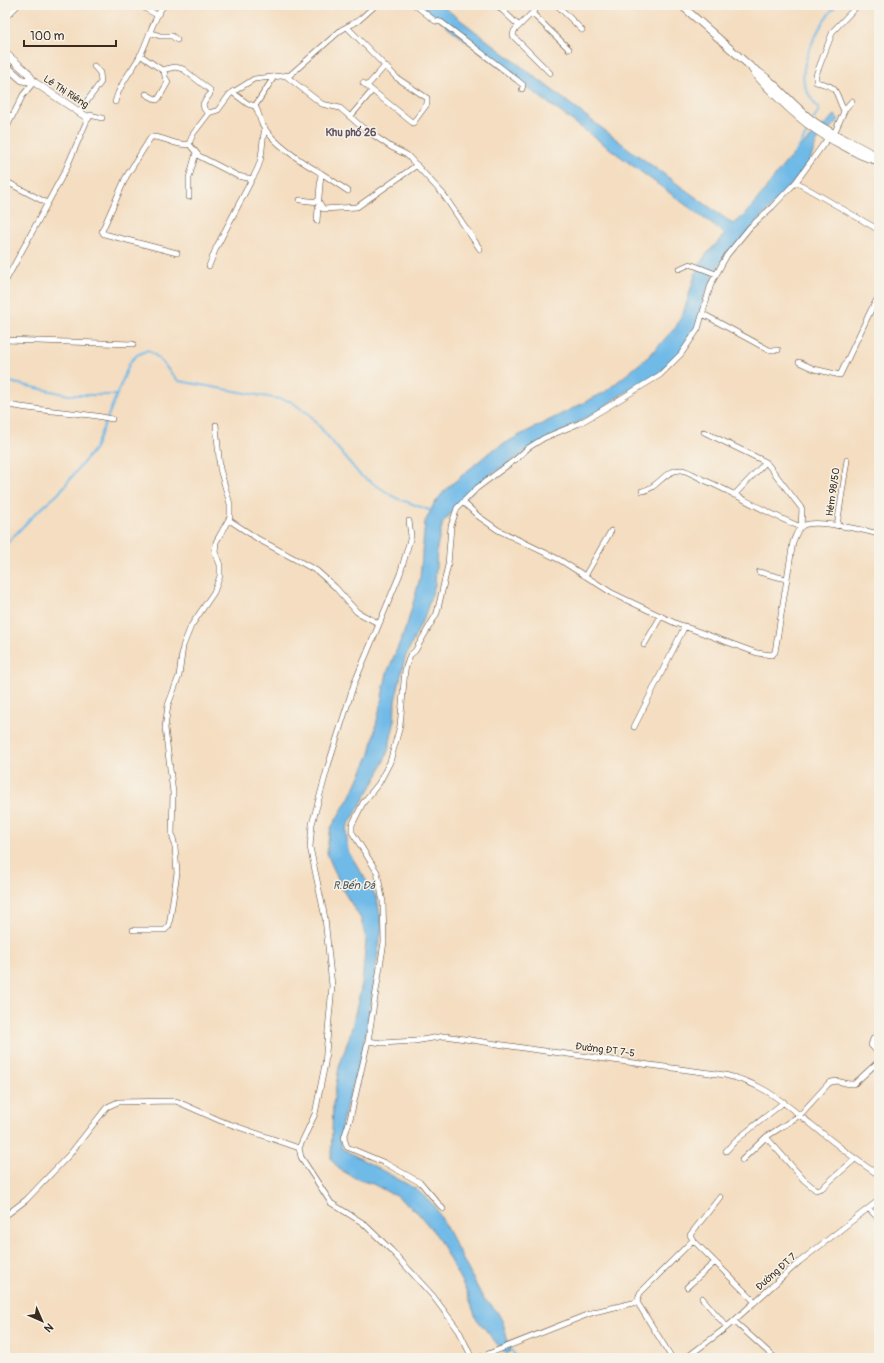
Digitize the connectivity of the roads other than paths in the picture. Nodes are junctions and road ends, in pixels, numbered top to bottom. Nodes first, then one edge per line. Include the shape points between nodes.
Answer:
1 (18, 5) edge
2 (139, 5) edge
3 (164, 5) edge
4 (376, 5) edge
5 (415, 5) edge
6 (497, 5) edge
7 (540, 5) edge
8 (557, 5) edge
9 (680, 5) edge
10 (858, 5) edge
11 (532, 13) junction
12 (157, 15) junction
13 (5, 18) edge
14 (519, 26) junction
15 (348, 28) junction
16 (582, 30) dead end
17 (150, 32) junction
18 (177, 40) dead end
19 (569, 49) dead end
20 (5, 53) edge
21 (140, 55) junction
22 (5, 65) edge
23 (94, 66) dead end
24 (385, 66) junction
25 (164, 70) junction
26 (550, 73) dead end
27 (286, 76) junction
28 (274, 77) junction
29 (34, 82) junction
30 (522, 89) dead end
31 (372, 91) junction
32 (232, 92) junction
33 (146, 94) dead end
34 (852, 101) dead end
35 (115, 102) dead end
36 (255, 106) junction
37 (844, 110) junction
38 (79, 112) junction
39 (5, 113) edge
40 (209, 113) junction
41 (12, 116) junction
42 (350, 117) junction
43 (88, 118) junction
44 (102, 118) dead end
45 (265, 128) junction
46 (5, 131) edge
47 (829, 135) junction
48 (188, 144) junction
49 (196, 153) junction
50 (879, 160) edge
51 (417, 165) junction
52 (321, 173) junction
53 (252, 179) junction
54 (5, 181) edge
55 (796, 182) junction
56 (348, 191) dead end
57 (189, 197) dead end
58 (300, 200) dead end
59 (319, 202) junction
60 (47, 203) junction
61 (317, 221) dead end
62 (879, 230) edge
63 (480, 249) dead end
64 (177, 253) dead end
65 (209, 266) dead end
66 (679, 269) dead end
67 (715, 274) junction
68 (5, 282) edge
69 (879, 296) edge
70 (703, 314) junction
71 (5, 340) edge
72 (134, 344) dead end
73 (778, 350) dead end
74 (799, 362) dead end
75 (5, 404) edge
76 (112, 419) dead end
77 (216, 425) dead end
78 (704, 432) dead end
79 (846, 460) dead end
80 (766, 462) junction
81 (642, 491) dead end
82 (734, 495) junction
83 (463, 502) junction
84 (229, 520) junction
85 (409, 521) dead end
86 (837, 526) junction
87 (801, 527) junction
88 (610, 531) dead end
89 (879, 534) edge
90 (759, 572) dead end
91 (585, 576) junction
92 (786, 579) junction
93 (661, 616) junction
94 (378, 623) junction
95 (685, 626) junction
96 (644, 645) dead end
97 (634, 727) dead end
98 (133, 930) dead end
99 (879, 1033) edge
100 (368, 1041) junction
101 (879, 1054) edge
102 (879, 1061) edge
103 (784, 1102) junction
104 (800, 1115) junction
105 (766, 1137) junction
106 (299, 1148) junction
107 (726, 1151) dead end
108 (742, 1160) dead end
109 (855, 1160) junction
110 (879, 1176) edge
111 (720, 1197) dead end
112 (879, 1200) edge
113 (869, 1208) junction
114 (443, 1209) dead end
115 (5, 1216) edge
116 (879, 1219) edge
117 (693, 1240) junction
118 (715, 1262) junction
119 (687, 1287) dead end
120 (702, 1298) dead end
121 (637, 1302) junction
122 (755, 1302) junction
123 (734, 1321) junction
124 (727, 1327) junction
125 (472, 1358) edge
126 (478, 1358) edge
127 (672, 1358) edge
128 (686, 1358) edge
129 (774, 1358) edge

1 - 13 street
2 - 12 street
3 - 12 street
4 - 15 street
5 - 30 street via 435,22 441,22 449,27 518,80 523,85
6 - 14 street
7 - 11 street
8 - 16 street
9 - 47 main road via 751,67 757,76 795,110
10 - 37 street via 833,31 816,75 816,82 832,86 837,92
11 - 14 street
11 - 19 street
12 - 17 street
14 - 26 street via 512,36
15 - 24 street
15 - 27 street via 341,30
17 - 18 street via 160,36 172,36
17 - 21 street
20 - 29 main road, Lê Thị Riêng via 27,72
21 - 25 street
21 - 35 street via 118,89
22 - 29 main road, Lê Thị Riêng via 22,80
23 - 38 street via 100,73 100,82
24 - 31 street via 365,84
24 - 31 street via 397,78 427,98 427,104 413,122
25 - 33 street via 168,82 159,98 157,100
25 - 40 street via 175,67 183,69 210,90 203,104
27 - 28 street
27 - 42 street via 322,104 340,108
28 - 32 street via 254,79
28 - 36 street
29 - 38 main road, Lê Thị Riêng
29 - 41 street
31 - 42 street
32 - 36 street
32 - 40 street via 218,110
34 - 37 street
36 - 45 street
37 - 47 street
38 - 43 main road, Lê Thị Riêng
39 - 41 street
40 - 48 street
41 - 46 street
42 - 51 street via 391,147 407,155
43 - 44 street via 90,115
43 - 60 street via 66,169
45 - 52 street via 302,162
45 - 53 street via 263,153 259,168
47 - 50 main road
47 - 55 street
48 - 49 street
48 - 64 street via 182,146 160,136 151,137 126,177 102,231 104,234
49 - 53 street via 238,176
49 - 57 street via 189,178
51 - 59 street via 357,207 323,209
51 - 63 street via 443,194
52 - 56 street
52 - 59 street
53 - 65 street
54 - 60 street
55 - 62 street
55 - 67 street via 750,226
58 - 59 street
59 - 61 street
60 - 68 street
66 - 67 street via 690,264
67 - 70 street
69 - 74 street via 840,375 814,369
70 - 73 street via 769,350
70 - 83 street via 698,329 681,354 660,375 580,423 544,438 528,448
71 - 72 street
75 - 76 street
77 - 84 street via 220,469 230,504
78 - 80 street
79 - 86 street, Hẻm 98/50
80 - 82 street
80 - 87 street via 802,509
81 - 82 street via 648,490 670,472 682,470
82 - 87 street via 773,516
83 - 91 street via 498,530 560,560
83 - 100 street via 457,508 451,526 448,565 436,613 415,651 410,655 405,670 400,726 390,762 352,825 352,832 378,872 384,925 384,942
84 - 94 street via 317,571 357,612
84 - 98 street via 216,542 215,552 220,565 220,576 214,592 191,626 183,646 179,676 168,705 165,728 173,793 172,833 177,873 169,926 166,930
85 - 94 street via 411,536 400,574
86 - 87 street via 818,523 805,524
86 - 89 street
87 - 92 street via 793,542
88 - 91 street
90 - 92 street
91 - 93 street via 612,593
92 - 95 street via 775,652 772,655 757,653
93 - 95 street
93 - 96 street
94 - 106 street via 354,684 312,824 310,847 325,918 332,986 325,1064 317,1105
95 - 97 street
99 - 101 street via 871,1045
100 - 103 street, Đường ĐT 7-5 via 415,1041 445,1036 530,1050 725,1075 747,1080
100 - 114 street via 344,1138 347,1146 412,1177
102 - 104 street via 854,1084 849,1085 840,1080 829,1083
103 - 104 street, Đường ĐT 7-5
103 - 107 street via 735,1140
104 - 105 street
104 - 109 street, Đường ĐT 7-5
105 - 108 street
105 - 109 street via 816,1190 822,1188
106 - 115 street via 221,1121 179,1102 118,1102 107,1107 70,1154 26,1200
106 - 125 street via 301,1157 330,1203 363,1223 391,1250 457,1327
109 - 110 street, Đường ĐT 7-5
111 - 117 street via 690,1235
112 - 113 street, Đường ĐT 7
113 - 116 street
113 - 122 street, Đường ĐT 7 via 799,1262
117 - 118 street
117 - 121 street via 640,1293
118 - 119 street
118 - 122 street
120 - 124 street
121 - 126 street via 594,1312
121 - 127 street
122 - 123 street, Đường ĐT 7
123 - 124 street, Đường ĐT 7
123 - 129 street
124 - 128 street, Đường ĐT 7

